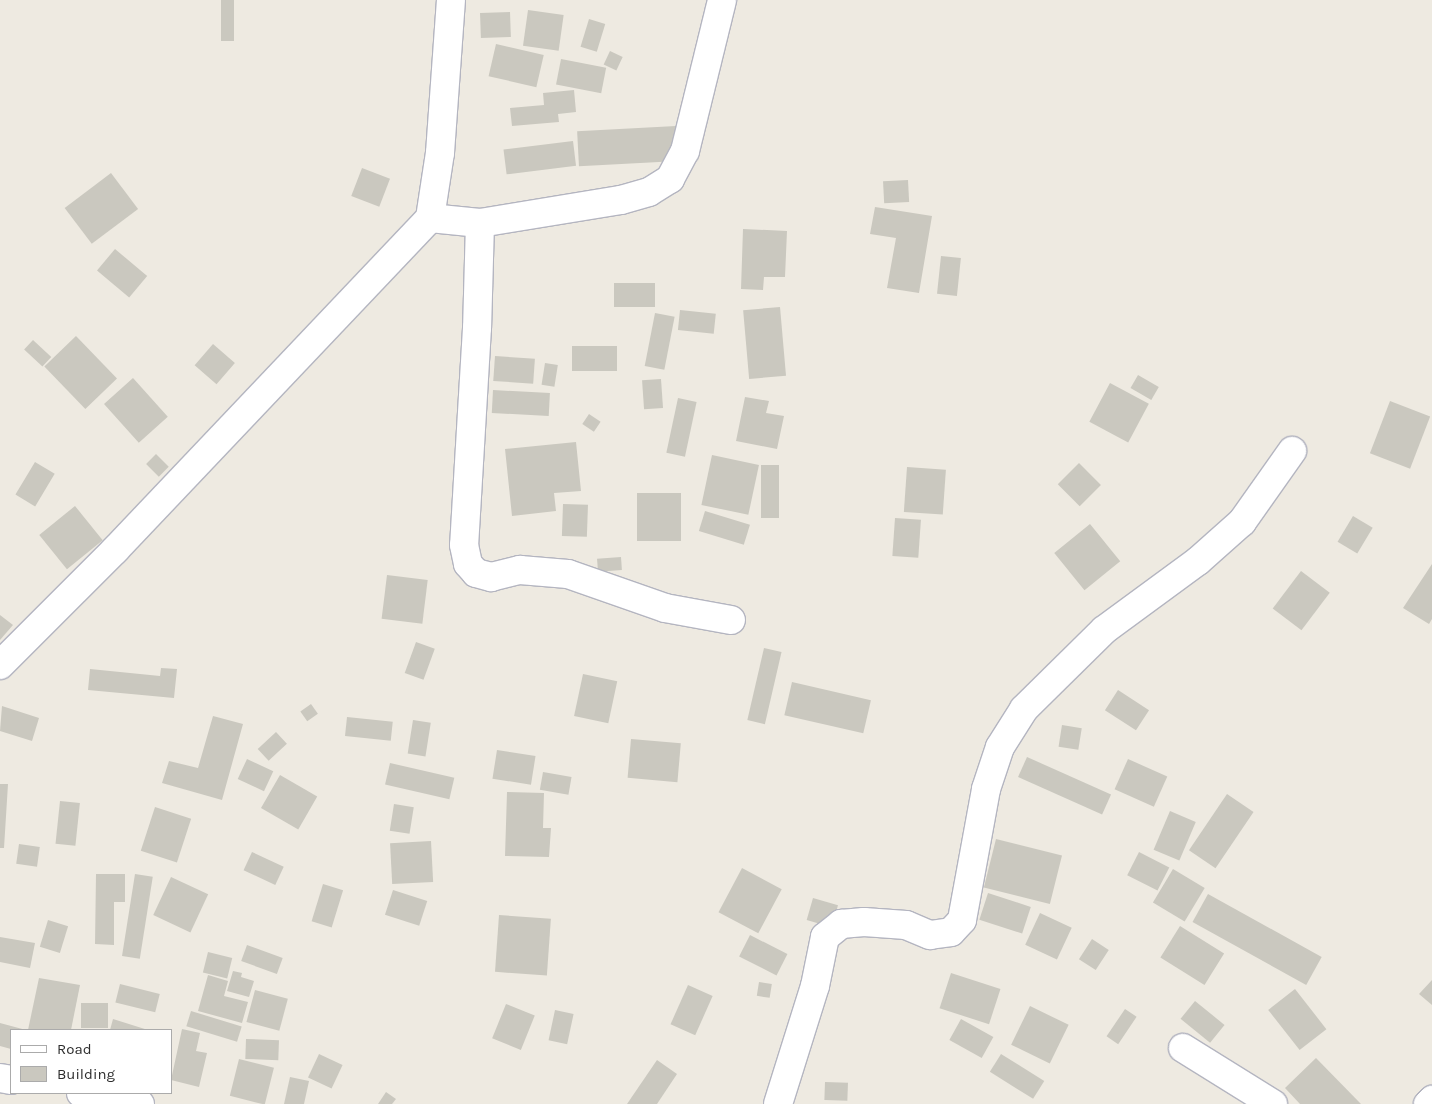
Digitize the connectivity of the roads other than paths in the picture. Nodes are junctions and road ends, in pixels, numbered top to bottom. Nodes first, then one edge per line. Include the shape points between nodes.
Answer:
1 (450, 0) edge
2 (722, 0) edge
3 (430, 218) junction
4 (480, 223) junction
5 (1292, 451) dead end
6 (731, 620) dead end
7 (0, 665) edge
8 (1183, 1048) dead end
9 (87, 1094) edge
10 (1432, 1100) edge
11 (140, 1104) edge
12 (778, 1104) edge
13 (1272, 1104) edge
14 (1428, 1104) edge

1 - 3 street via 440,153
2 - 4 street via 685,151 670,178 649,192 621,200
3 - 4 street
3 - 7 street via 115,550
4 - 6 street via 464,545 468,564 476,574 491,577 520,570 568,574 665,608
5 - 12 street via 1242,522 1198,561 1104,630 1024,709 1000,747 986,789 962,920 951,932 930,935 906,925 864,922 841,924 825,937 814,986
8 - 13 street
9 - 11 street
10 - 14 street

